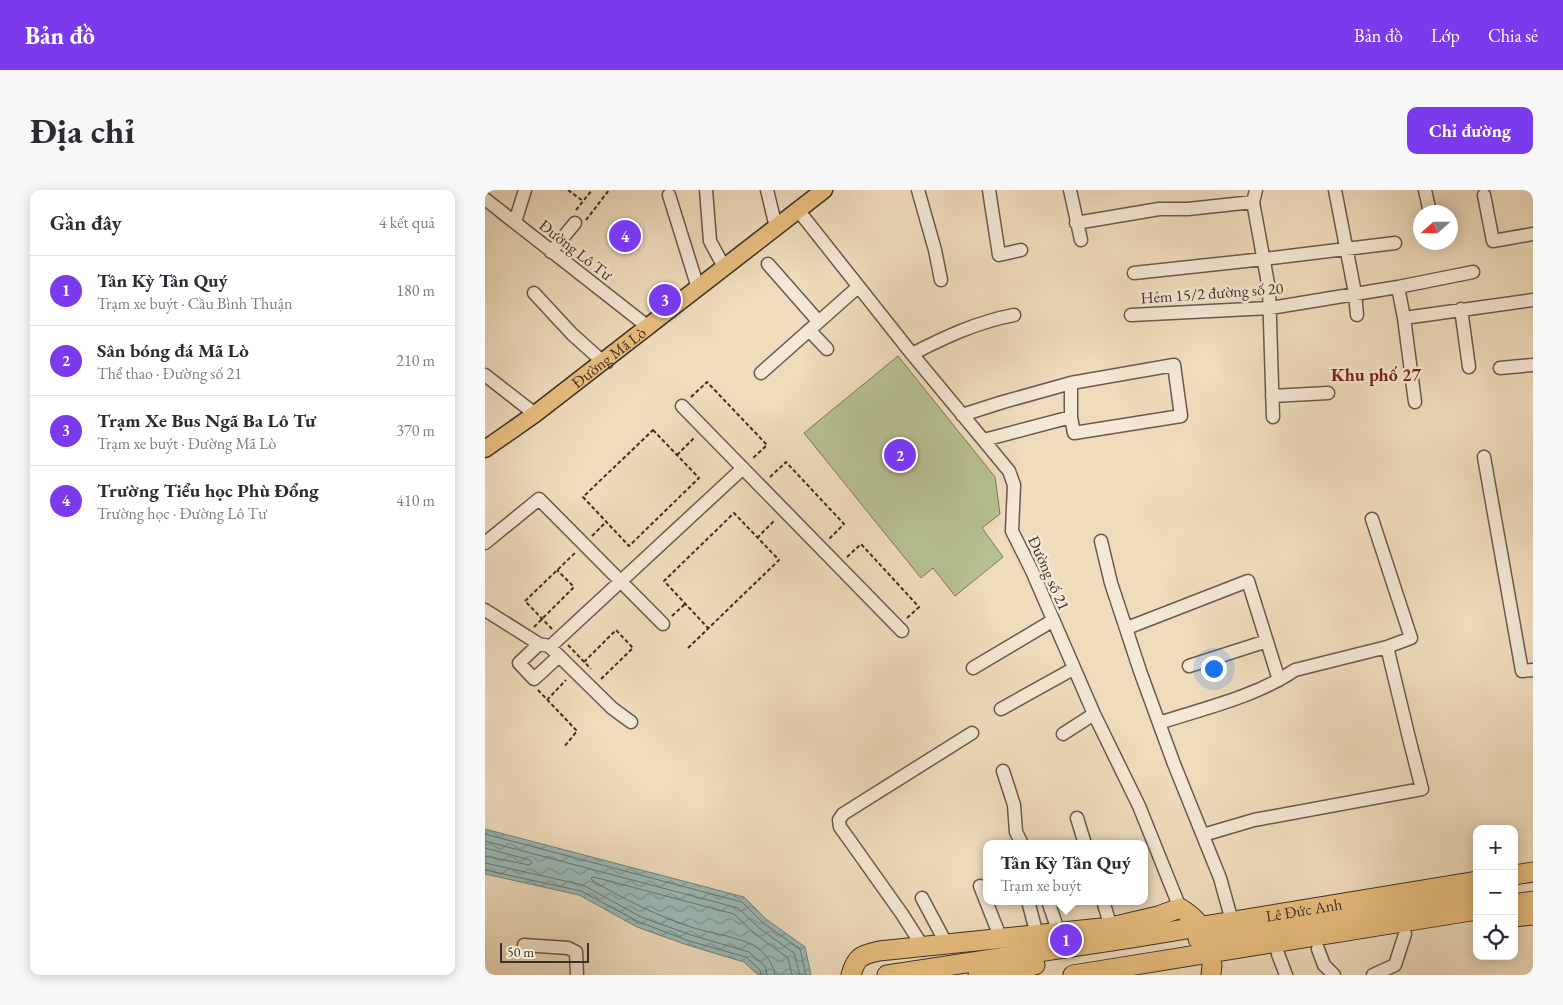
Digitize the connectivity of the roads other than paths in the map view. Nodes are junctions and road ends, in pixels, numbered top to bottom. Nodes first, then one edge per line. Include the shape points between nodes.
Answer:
1 (525, 190) edge
2 (707, 190) edge
3 (767, 190) edge
4 (823, 190) edge
5 (918, 190) edge
6 (989, 190) edge
7 (1070, 190) edge
8 (1335, 190) edge
9 (1425, 190) edge
10 (669, 195) dead end
11 (1484, 195) dead end
12 (1255, 196) edge
13 (485, 199) edge
14 (1428, 205) edge
15 (798, 210) junction
16 (578, 219) road end
17 (515, 222) junction
18 (1076, 223) junction
19 (776, 227) junction
20 (1533, 234) edge
21 (1081, 240) dead end
22 (1395, 243) dead end
23 (1021, 250) dead end
24 (1345, 250) junction
25 (551, 252) junction
26 (1264, 259) junction
27 (768, 264) dead end
28 (724, 267) junction
29 (1473, 272) dead end
30 (1135, 273) dead end
31 (941, 280) dead end
32 (858, 287) junction
33 (1398, 287) junction
34 (698, 288) junction
35 (535, 293) dead end
36 (1355, 293) junction
37 (1533, 300) edge
38 (1270, 308) junction
39 (1461, 309) junction
40 (1131, 314) dead end
41 (1014, 315) dead end
42 (1357, 315) dead end
43 (1405, 318) junction
44 (647, 326) junction
45 (814, 326) junction
46 (827, 349) dead end
47 (912, 354) junction
48 (602, 361) junction
49 (1533, 365) edge
50 (1469, 367) dead end
51 (1500, 368) dead end
52 (761, 374) dead end
53 (485, 375) edge
54 (1071, 383) junction
55 (1328, 393) dead end
56 (1272, 396) junction
57 (1415, 402) dead end
58 (682, 406) road end
59 (535, 414) junction
60 (963, 416) junction
61 (1071, 417) junction
62 (1273, 417) dead end
63 (984, 440) junction
64 (485, 449) edge
65 (1484, 457) dead end
66 (743, 468) junction
67 (1371, 519) dead end
68 (1101, 541) dead end
69 (485, 543) edge
70 (621, 581) junction
71 (485, 610) edge
72 (1052, 621) junction
73 (663, 624) road end
74 (1127, 628) junction
75 (900, 629) road end
76 (1267, 641) junction
77 (544, 645) junction
78 (1387, 647) junction
79 (559, 656) junction
80 (1189, 666) dead end
81 (973, 668) dead end
82 (1073, 669) junction
83 (1533, 670) edge
84 (1279, 680) junction
85 (1001, 709) dead end
86 (1094, 714) junction
87 (631, 722) dead end
88 (1159, 723) junction
89 (972, 733) dead end
90 (1063, 734) dead end
91 (1003, 771) dead end
92 (1077, 818) dead end
93 (1203, 835) junction
94 (1020, 840) edge
95 (1084, 840) edge
96 (1533, 872) edge
97 (1518, 874) edge
98 (1473, 882) edge
99 (980, 886) dead end
100 (1533, 888) edge
101 (1518, 890) edge
102 (983, 894) edge
103 (922, 898) dead end
104 (1473, 898) edge
105 (1533, 901) edge
106 (1518, 903) edge
107 (988, 905) edge
108 (1028, 905) edge
109 (1049, 905) edge
110 (1104, 905) edge
111 (1180, 908) junction
112 (1473, 911) edge
113 (1533, 915) edge
114 (1518, 917) edge
115 (1232, 921) junction
116 (1473, 924) edge
117 (1111, 927) junction
118 (1202, 932) junction
119 (1059, 933) junction
120 (1405, 934) junction
121 (1037, 935) junction
122 (1001, 939) junction
123 (524, 945) dead end
124 (947, 945) junction
125 (923, 947) junction
126 (1277, 948) junction
127 (1318, 949) junction
128 (1171, 951) junction
129 (1211, 970) edge
130 (577, 975) edge
131 (851, 975) edge
132 (887, 975) edge
133 (977, 975) edge
134 (1073, 975) edge
135 (1144, 975) edge
136 (1286, 975) edge
137 (1334, 975) edge
138 (1373, 975) edge

1 - 17 street
2 - 28 street via 710,241
3 - 19 street
4 - 15 main road, Đường Mã Lò
5 - 31 street
6 - 23 street via 999,255
7 - 18 street
8 - 24 street
9 - 14 street
10 - 34 street
11 - 20 street via 1493,240
12 - 18 street
12 - 26 street
13 - 17 street, Đường Lô Tư
15 - 19 main road, Đường Mã Lò
15 - 32 street, Đường số 21
16 - 25 street
17 - 25 street, Đường Lô Tư
18 - 21 street
19 - 28 main road, Đường Mã Lò
22 - 24 street
24 - 26 street
24 - 36 street
25 - 44 street, Đường Lô Tư
26 - 30 street
26 - 38 street
27 - 45 street
28 - 34 main road, Đường Mã Lò
29 - 33 street, Hẻm 15/2 đường số 20
32 - 45 street
32 - 47 street, Đường số 21
33 - 36 street, Hẻm 15/2 đường số 20
33 - 43 street
34 - 44 main road, Đường Mã Lò
35 - 48 street
36 - 38 street, Hẻm 15/2 đường số 20
36 - 42 street
37 - 39 street
38 - 40 street, Hẻm 15/2 đường số 20
38 - 56 street
39 - 43 street
39 - 50 street
41 - 47 street via 969,327
43 - 57 street
44 - 48 main road, Đường Mã Lò
45 - 46 street
45 - 52 street
47 - 60 street, Đường số 21
48 - 59 main road, Đường Mã Lò
49 - 51 street
53 - 59 street
54 - 60 street
54 - 61 street
54 - 61 street via 1174,365 1181,416 1074,433
55 - 56 street
56 - 62 street
58 - 66 street
59 - 64 main road, Đường Mã Lò
60 - 63 street, Đường số 21
61 - 63 street
63 - 72 street, Đường số 21 via 1009,471 1014,485 1012,531
65 - 83 street via 1522,671
66 - 70 street
66 - 75 street
67 - 78 street via 1411,638
68 - 74 street
69 - 70 street via 539,499
70 - 73 street
70 - 77 street via 553,644
71 - 77 street
72 - 81 street
72 - 82 street, Đường số 21
74 - 76 street via 1248,581
74 - 88 street
76 - 80 street
76 - 84 street
77 - 79 street
77 - 79 street via 519,663 534,679
78 - 84 street via 1295,670
78 - 93 street via 1423,789 1254,820
79 - 87 street via 612,708
82 - 85 street
82 - 86 street, Đường số 21
84 - 88 street
86 - 90 street
86 - 111 street, Đường số 21 via 1139,806
88 - 93 street
89 - 125 street via 843,814 839,820 840,827
91 - 94 street via 1014,805 1016,832
92 - 95 street
93 - 115 street
96 - 97 highway
98 - 115 highway, Lê Đức Anh
99 - 102 street
100 - 101 highway
103 - 124 street
104 - 118 highway, Lê Đức Anh via 1289,927
105 - 106 highway
107 - 122 street
108 - 121 street
109 - 119 street
110 - 117 street
111 - 117 highway
111 - 118 highway via 1188,912
112 - 126 highway, Lê Đức Anh
113 - 114 highway
115 - 118 highway, Lê Đức Anh
116 - 120 highway, Lê Đức Anh
117 - 119 highway
118 - 128 highway, Lê Đức Anh
118 - 132 highway, Lê Đức Anh via 1131,938
119 - 121 highway
120 - 127 highway, Lê Đức Anh
120 - 138 street via 1395,965
121 - 122 highway
122 - 124 highway
123 - 130 street via 568,948 576,952
124 - 125 highway
125 - 131 highway via 864,955 858,959
126 - 127 highway, Lê Đức Anh
126 - 128 highway, Lê Đức Anh
126 - 129 highway, Lê Đức Anh
126 - 136 street
127 - 137 street via 1324,965
128 - 133 highway
128 - 134 highway
129 - 135 highway, Lê Đức Anh

